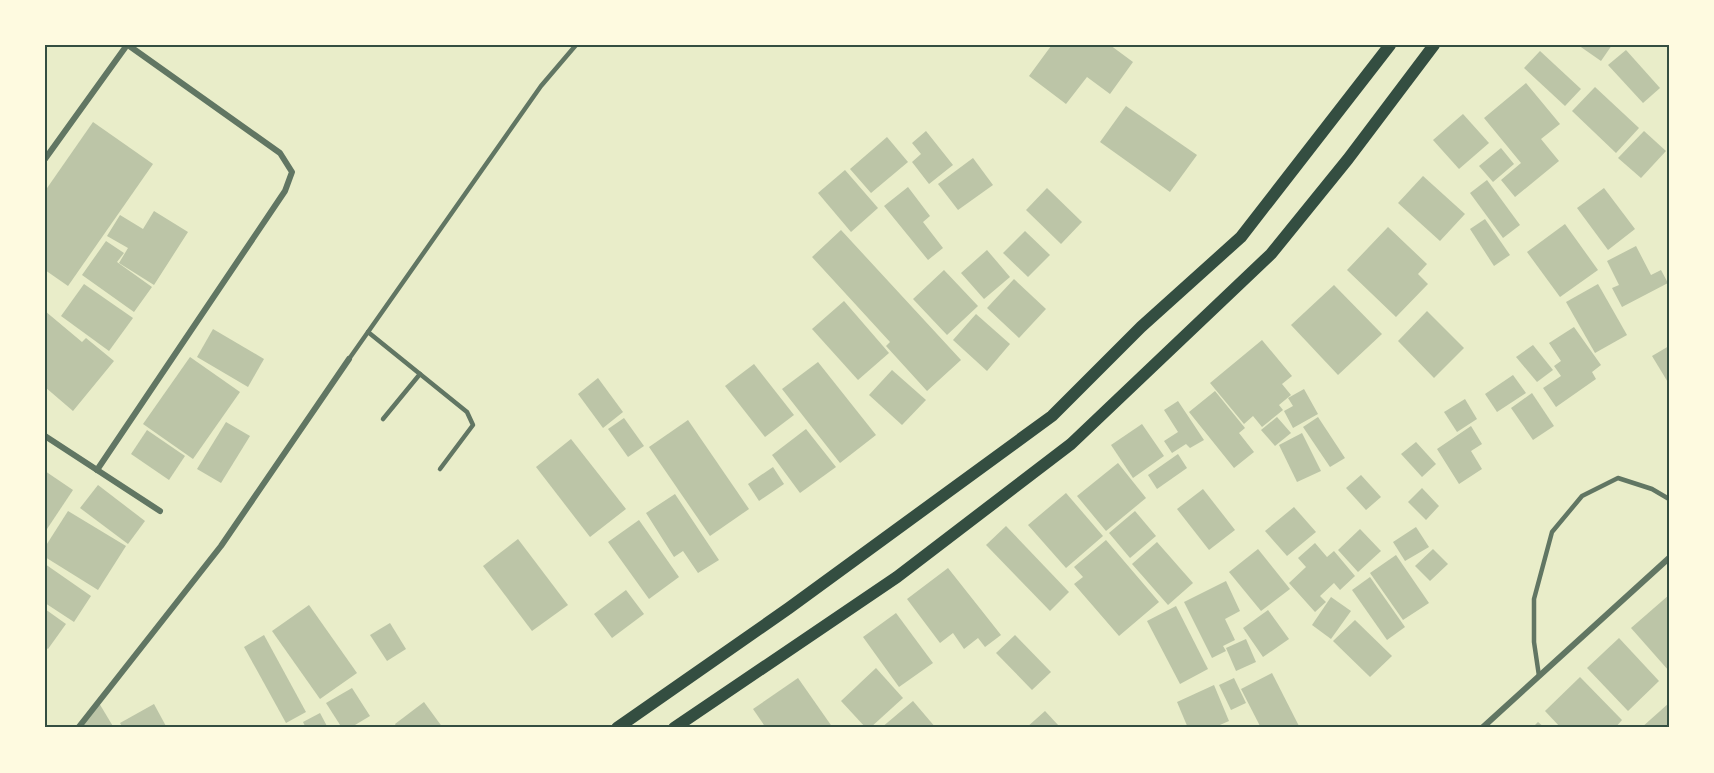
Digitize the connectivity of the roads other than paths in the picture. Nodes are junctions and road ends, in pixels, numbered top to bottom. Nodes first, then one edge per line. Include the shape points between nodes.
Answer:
1 (128, 45) edge
2 (576, 45) edge
3 (1390, 45) edge
4 (1434, 45) edge
5 (45, 159) edge
6 (368, 332) junction
7 (349, 359) joint
8 (420, 374) junction
9 (383, 419) dead end
10 (45, 436) edge
11 (440, 469) dead end
12 (97, 470) junction
13 (1669, 499) edge
14 (160, 511) dead end
15 (1669, 558) edge
16 (1539, 676) junction
17 (78, 728) edge
18 (617, 728) edge
19 (674, 728) edge
20 (1482, 728) edge

1 - 5 street
1 - 12 street via 280,153 292,172 285,192
2 - 6 lane via 541,86
3 - 18 main road via 1241,237 1052,416
4 - 19 main road via 1271,254 1071,444 897,577
6 - 7 lane
6 - 8 lane
7 - 17 street via 221,546
8 - 9 lane
8 - 11 lane via 467,412 473,425
10 - 12 street
12 - 14 street
13 - 16 lane via 1618,478 1582,495 1551,532 1534,599 1533,642
15 - 16 street
16 - 20 street

